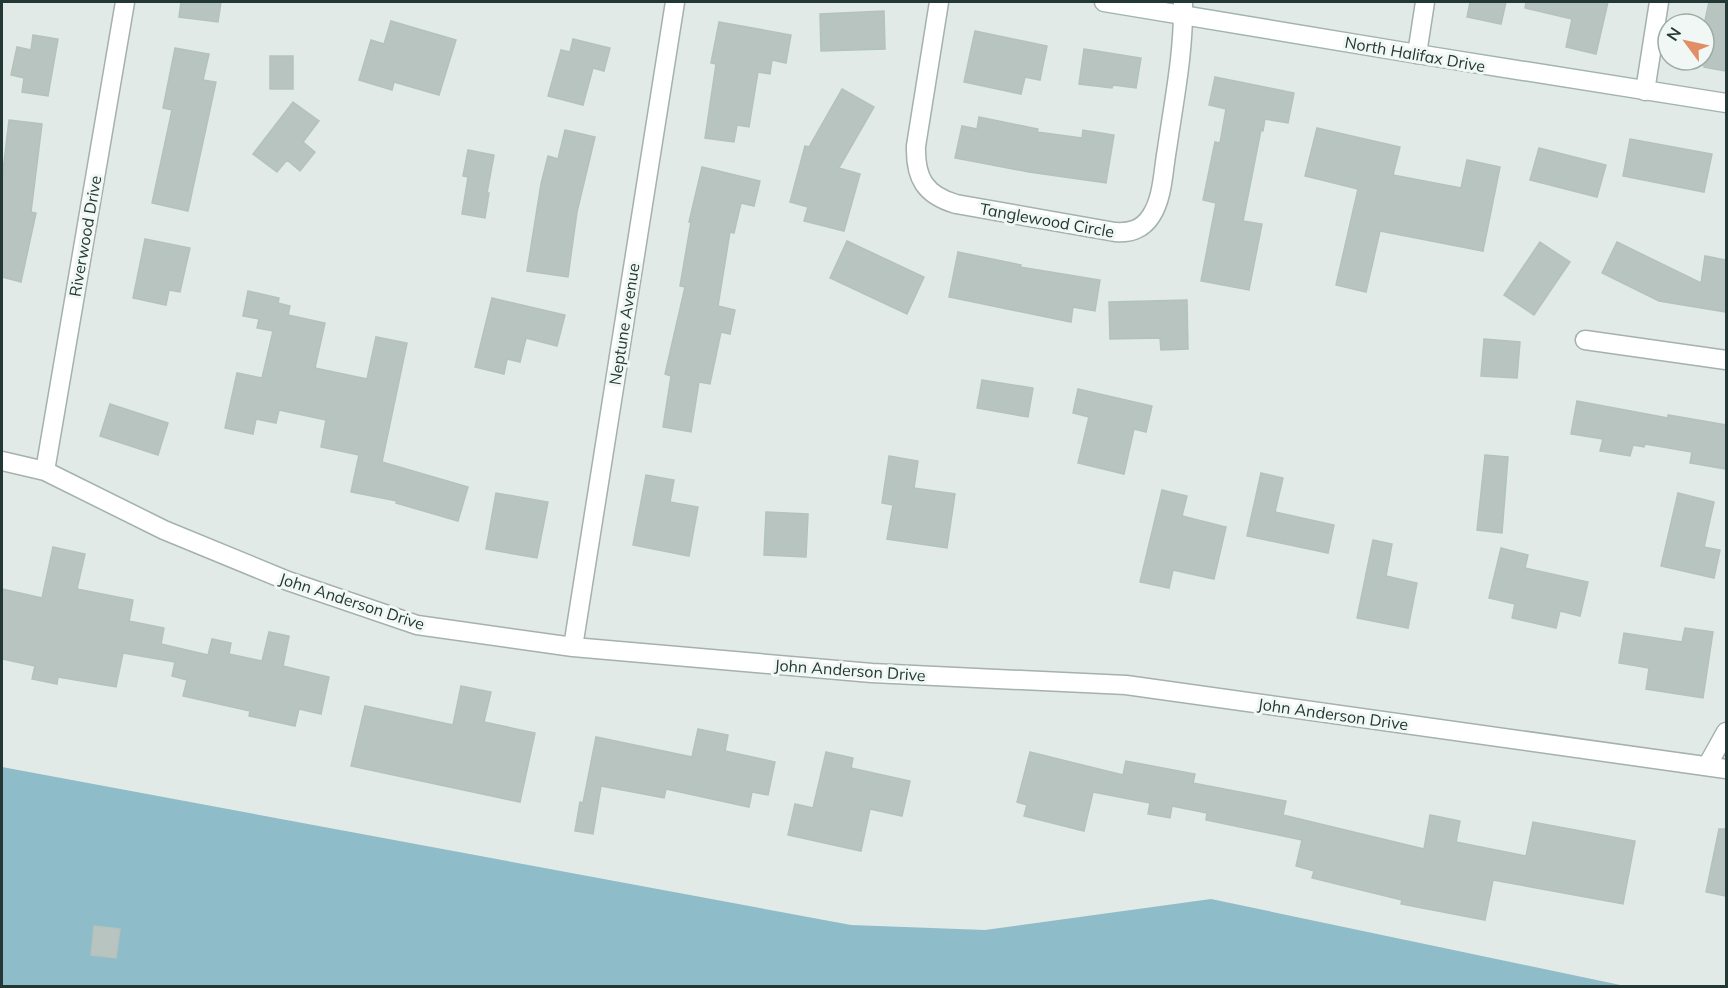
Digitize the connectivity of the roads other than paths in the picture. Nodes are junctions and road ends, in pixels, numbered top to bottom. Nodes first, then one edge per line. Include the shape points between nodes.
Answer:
1 (125, 2) edge
2 (675, 2) edge
3 (939, 2) edge
4 (1104, 2) edge
5 (1425, 2) edge
6 (1659, 2) edge
7 (1183, 8) edge
8 (1417, 54) junction
9 (1645, 91) junction
10 (1726, 104) edge
11 (1585, 340) dead end
12 (1726, 360) edge
13 (2, 461) edge
14 (45, 471) junction
15 (573, 647) junction
16 (1726, 732) edge
17 (1707, 766) junction
18 (1726, 769) edge

1 - 14 street, Riverwood Drive
2 - 15 street, Neptune Avenue
3 - 7 street, Tanglewood Circle via 916,146 915,160 924,185 942,200 956,204 1115,232 1144,225 1157,204 1183,45
4 - 7 street, North Halifax Drive
5 - 8 street
6 - 9 street
7 - 8 street, North Halifax Drive
8 - 9 street, North Halifax Drive
9 - 10 street, North Halifax Drive
11 - 12 street
13 - 14 street, John Anderson Drive
14 - 15 street, John Anderson Drive via 164,530 288,581 417,625
15 - 17 street, John Anderson Drive via 872,673 1126,685
16 - 17 street
17 - 18 street, John Anderson Drive

